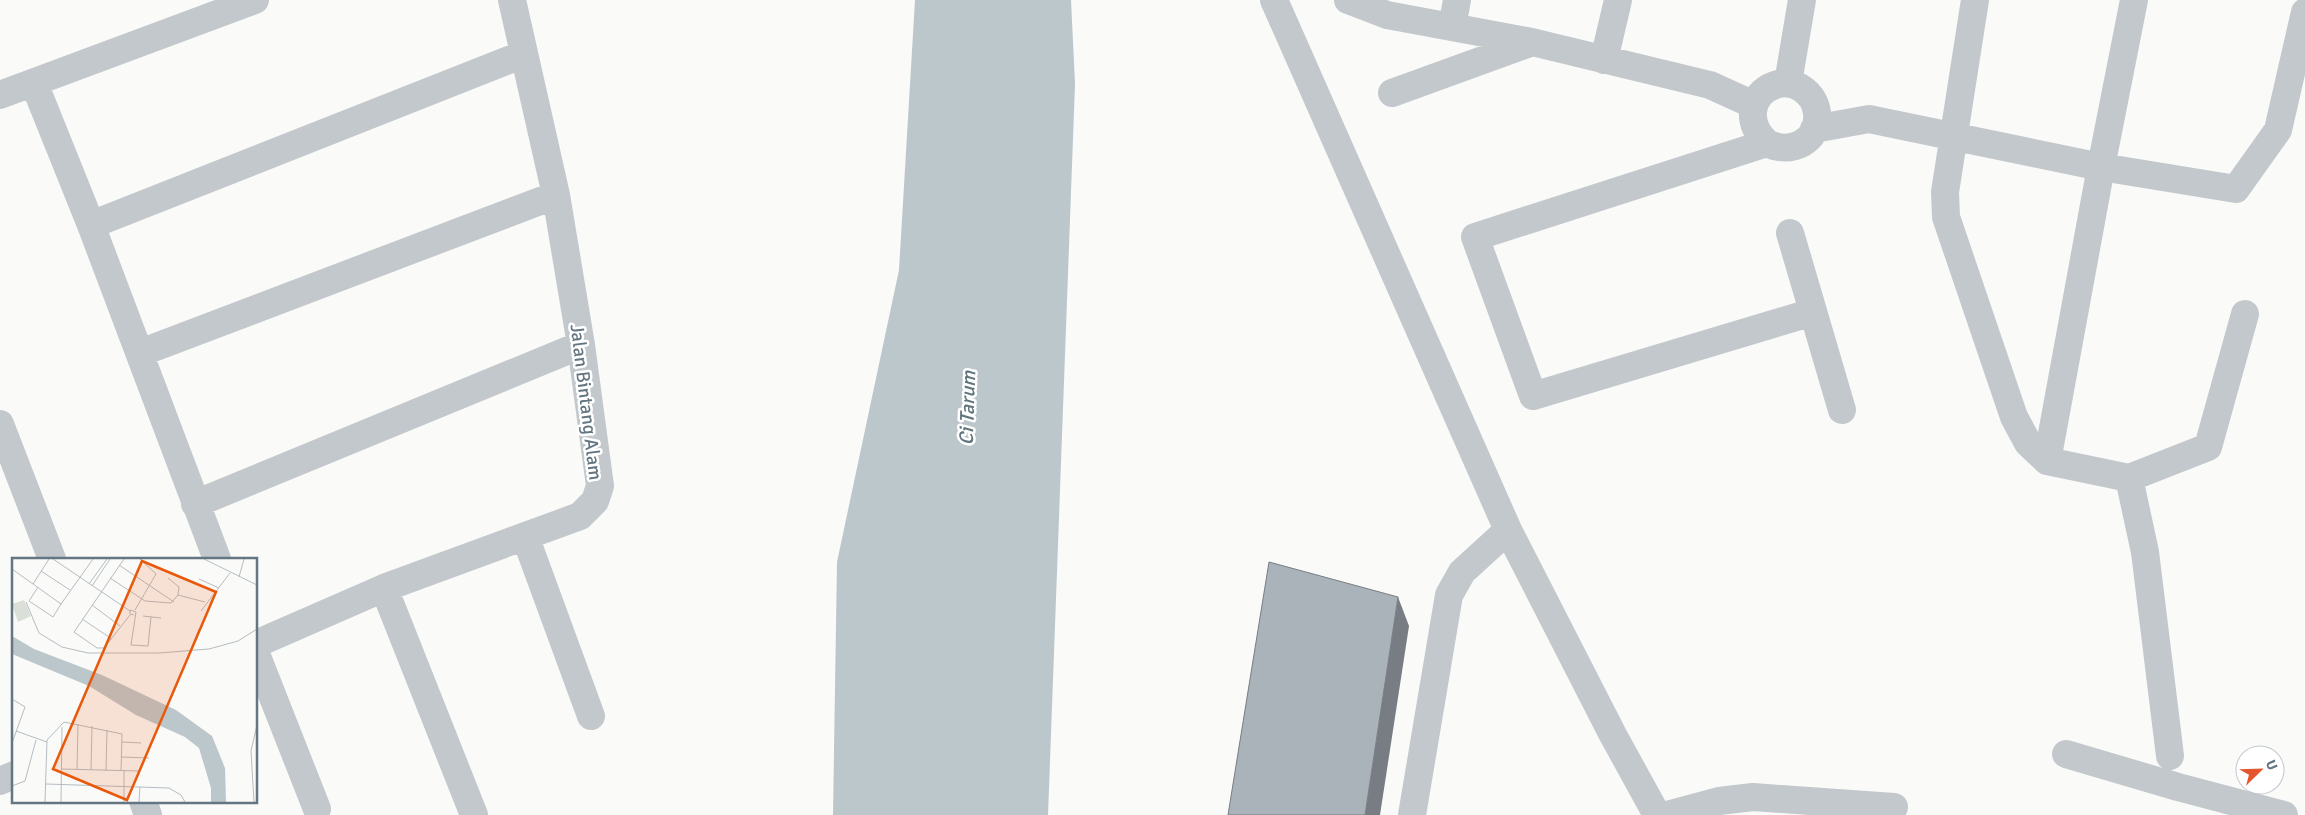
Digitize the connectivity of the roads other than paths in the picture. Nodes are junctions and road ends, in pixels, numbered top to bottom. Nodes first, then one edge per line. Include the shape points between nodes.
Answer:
1 (255, 0) edge
2 (512, 0) edge
3 (1274, 0) edge
4 (1348, 0) edge
5 (1457, 0) edge
6 (1618, 0) edge
7 (1802, 0) edge
8 (1975, 0) edge
9 (2134, 0) edge
10 (2305, 12) edge
11 (1452, 27) junction
12 (1532, 42) junction
13 (524, 54) junction
14 (1604, 60) junction
15 (34, 83) junction
16 (1788, 83) junction
17 (1392, 92) dead end
18 (0, 95) edge
19 (1814, 102) junction
20 (1754, 105) junction
21 (1869, 119) junction
22 (1814, 129) junction
23 (1953, 135) junction
24 (1767, 143) junction
25 (2101, 166) junction
26 (556, 195) junction
27 (91, 225) junction
28 (1790, 233) dead end
29 (1813, 312) junction
30 (2245, 314) dead end
31 (581, 345) junction
32 (140, 353) junction
33 (1842, 410) dead end
34 (0, 424) edge
35 (2047, 461) junction
36 (2129, 478) junction
37 (195, 504) junction
38 (1508, 530) junction
39 (525, 536) junction
40 (52, 558) edge
41 (217, 558) edge
42 (384, 588) junction
43 (258, 656) edge
44 (258, 660) edge
45 (591, 716) dead end
46 (2066, 754) dead end
47 (2170, 756) dead end
48 (12, 777) edge
49 (0, 781) edge
50 (143, 802) edge
51 (1894, 807) dead end
52 (317, 809) dead end
53 (148, 815) edge
54 (474, 815) edge
55 (1412, 815) edge
56 (1657, 815) edge
57 (1667, 815) edge
58 (2284, 815) edge

1 - 15 street
2 - 13 street, Jalan Bintang Alam
3 - 38 street
4 - 11 street via 1387,15
5 - 11 street
6 - 14 street
7 - 16 street
8 - 23 street
9 - 25 street
10 - 25 street via 2278,130 2236,188
11 - 12 street
12 - 14 street
12 - 17 street
13 - 26 street, Jalan Bintang Alam
13 - 27 street
14 - 20 street via 1710,85
15 - 18 street
15 - 27 street
16 - 19 street via 1799,86
16 - 20 street via 1767,88
19 - 21 street
19 - 22 street via 1817,112
20 - 24 street via 1754,127
21 - 22 street
21 - 23 street
22 - 24 street via 1797,147 1776,148
23 - 25 street
23 - 35 street via 1945,192 1946,217 2014,417 2028,444
24 - 29 street via 1475,238 1533,396
25 - 35 street
26 - 31 street, Jalan Bintang Alam
26 - 32 street
27 - 32 street
28 - 29 street
29 - 33 street
30 - 36 street via 2208,447
31 - 37 street
31 - 39 street, Jalan Bintang Alam via 600,486 595,501 580,516
32 - 37 street
34 - 40 street
35 - 36 street
36 - 47 street via 2145,552
37 - 41 street
38 - 55 street via 1462,572 1449,595
38 - 56 street
39 - 42 street, Jalan Bintang Alam
39 - 45 street
42 - 43 street, Jalan Bintang Alam
42 - 54 street
44 - 52 street
46 - 58 street via 2178,788
48 - 49 street
50 - 53 street
51 - 57 street via 1753,797 1719,801

